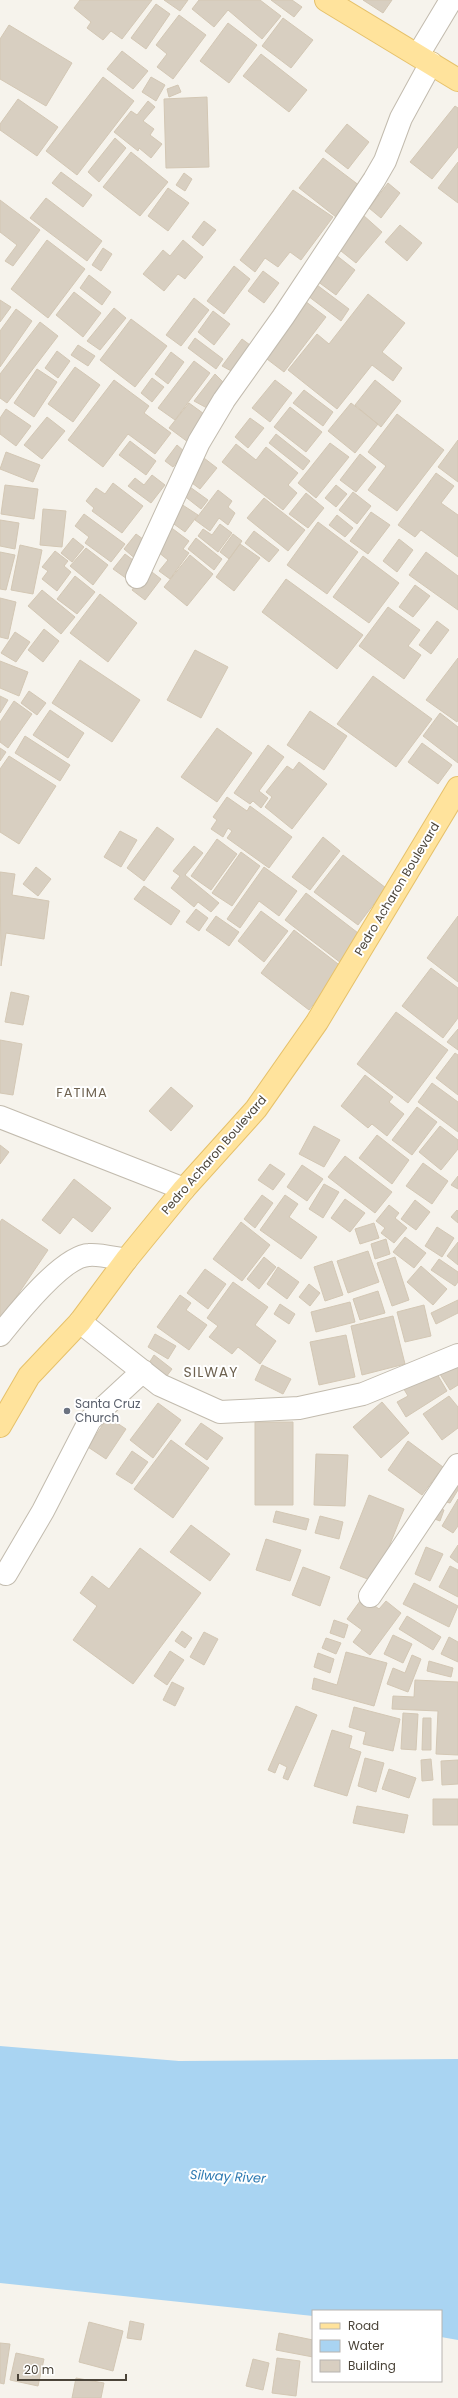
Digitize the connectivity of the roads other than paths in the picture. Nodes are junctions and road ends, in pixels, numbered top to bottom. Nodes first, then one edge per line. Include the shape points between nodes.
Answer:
1 (326, 0) edge
2 (451, 0) edge
3 (425, 59) junction
4 (458, 80) edge
5 (137, 577) dead end
6 (458, 788) edge
7 (0, 1117) edge
8 (184, 1189) junction
9 (126, 1260) junction
10 (80, 1322) junction
11 (0, 1335) edge
12 (458, 1355) edge
13 (143, 1372) junction
14 (0, 1426) edge
15 (458, 1465) edge
16 (6, 1574) dead end
17 (370, 1596) dead end

1 - 3 main road
2 - 3 street
3 - 4 main road
3 - 5 street via 385,161 283,318 224,400 199,442
6 - 8 main road, Pedro Acharon Boulevard via 317,1022 256,1109
7 - 8 street
8 - 9 main road, Pedro Acharon Boulevard
9 - 10 main road, Pedro Acharon Boulevard
9 - 11 street via 87,1255 64,1267 31,1297
10 - 13 street
10 - 14 main road, Pedro Acharon Boulevard via 29,1376
12 - 13 street via 363,1394 299,1408 220,1412 160,1385
13 - 16 street via 90,1420 43,1511
15 - 17 street

